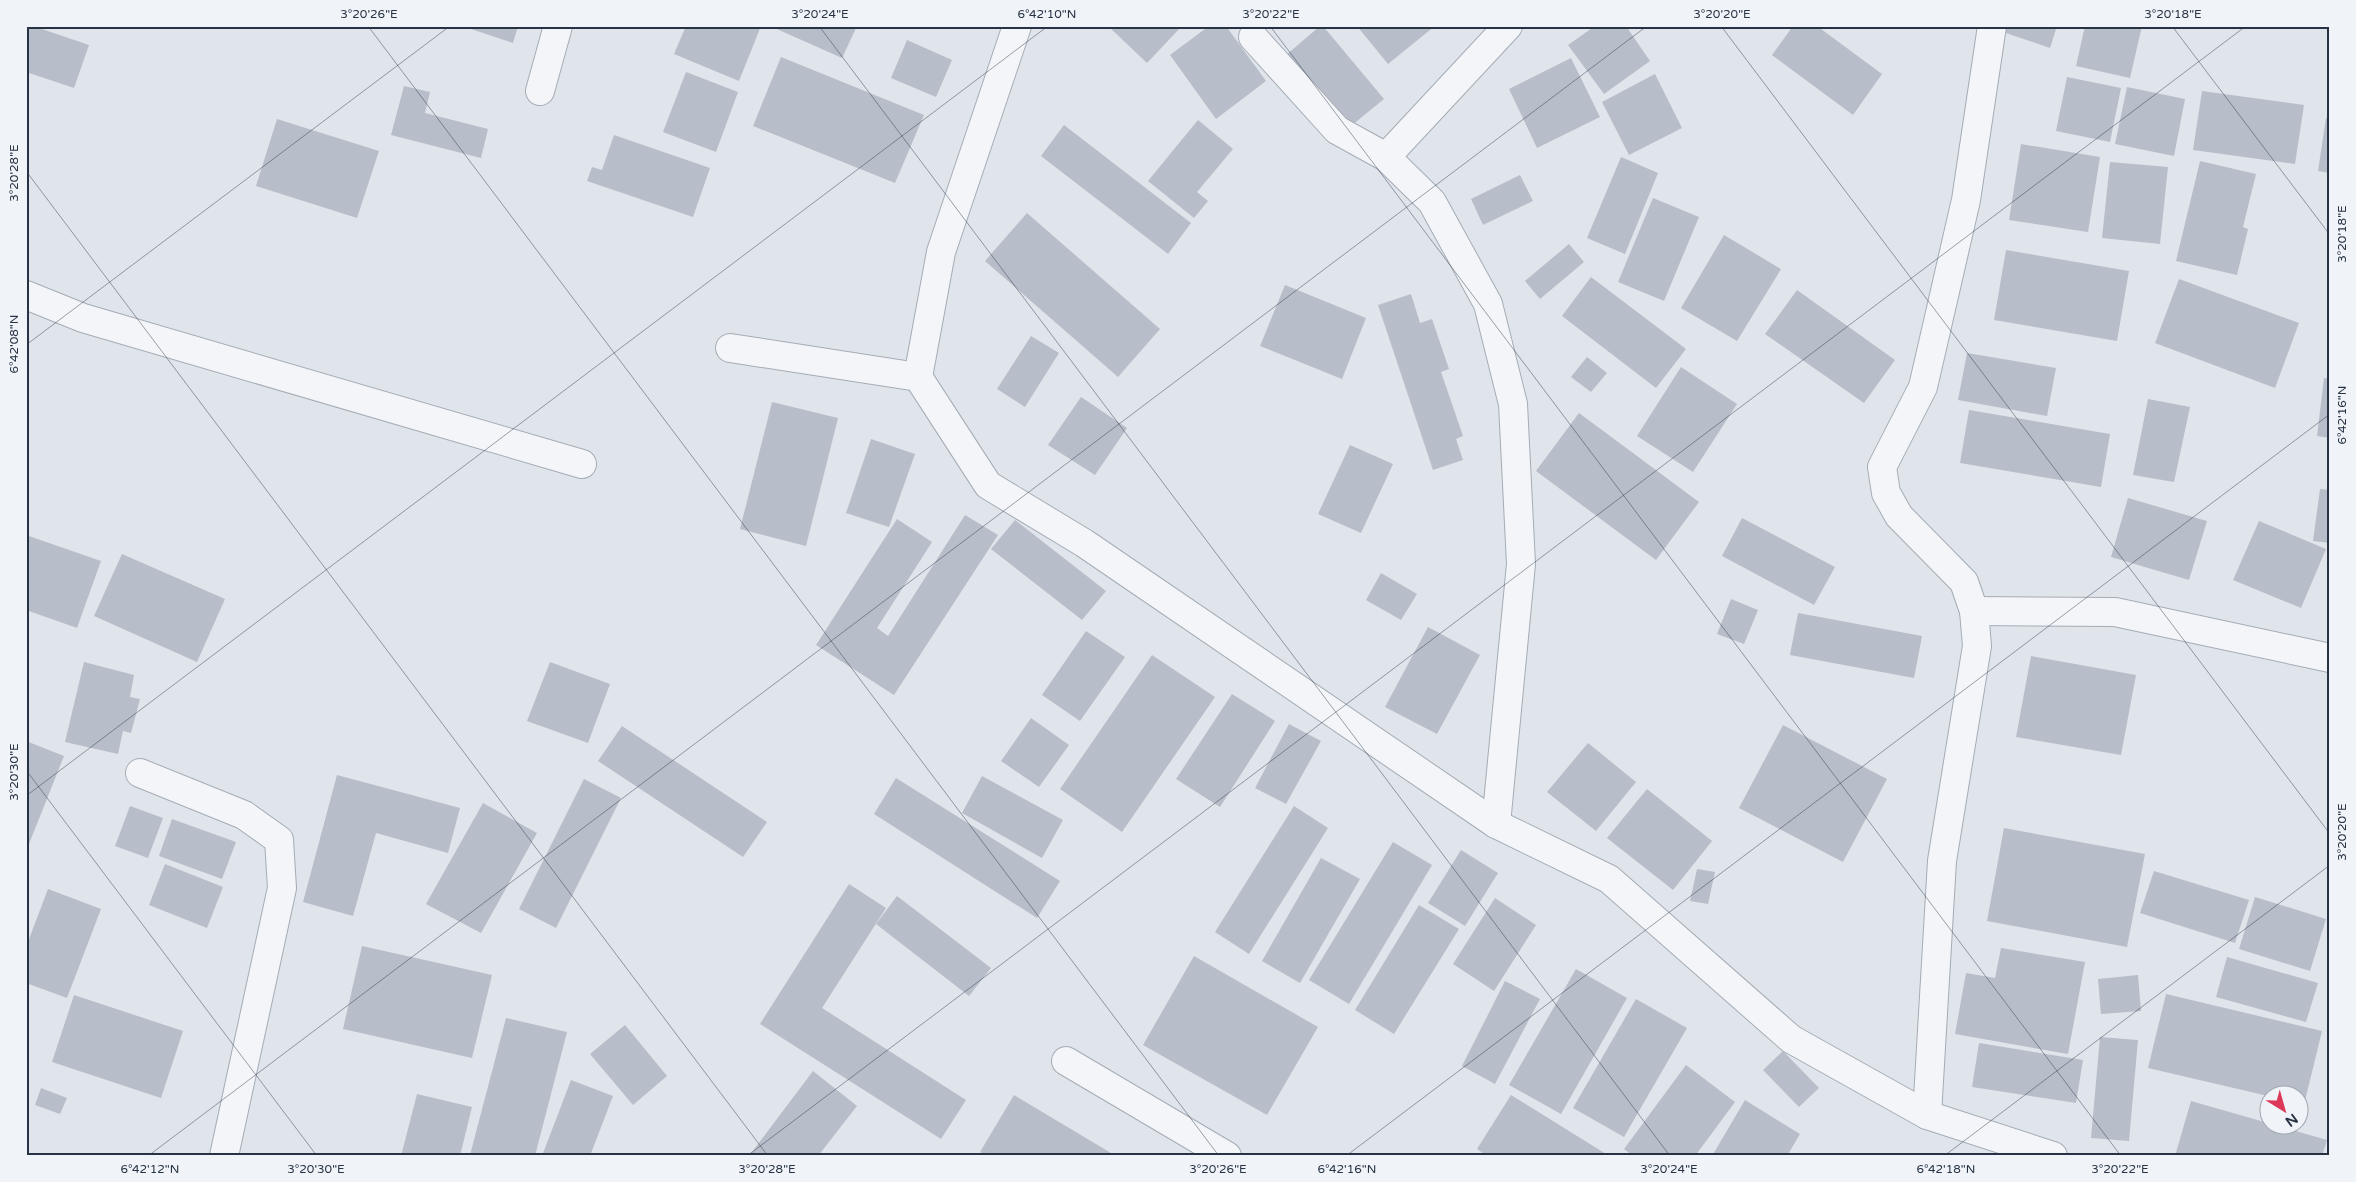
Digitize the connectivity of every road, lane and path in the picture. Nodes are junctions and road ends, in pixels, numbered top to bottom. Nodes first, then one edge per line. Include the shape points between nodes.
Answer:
1 (558, 26) edge
2 (1017, 26) edge
3 (1508, 26) edge
4 (1992, 26) edge
5 (1253, 37) dead end
6 (540, 91) dead end
7 (1386, 157) junction
8 (26, 294) edge
9 (730, 348) dead end
10 (918, 377) junction
11 (582, 464) dead end
12 (1974, 612) junction
13 (2330, 658) edge
14 (140, 773) dead end
15 (1496, 824) junction
16 (1066, 1061) dead end
17 (1927, 1115) junction
18 (224, 1156) edge
19 (1227, 1156) edge
20 (2052, 1156) edge

1 - 6 street
2 - 10 street via 940,252
3 - 7 street
4 - 12 street via 1966,200 1923,387 1882,467 1886,493 1899,516 1964,582
5 - 7 street via 1336,130
7 - 15 street via 1432,202 1488,304 1513,404 1521,564
8 - 11 street via 83,318
9 - 10 street
10 - 15 street via 988,485 1084,543
12 - 13 street via 2115,612
12 - 17 street via 1977,646 1942,861
14 - 18 street via 244,816 279,840 282,888
15 - 17 street via 1609,879 1792,1039
16 - 19 street
17 - 20 street

